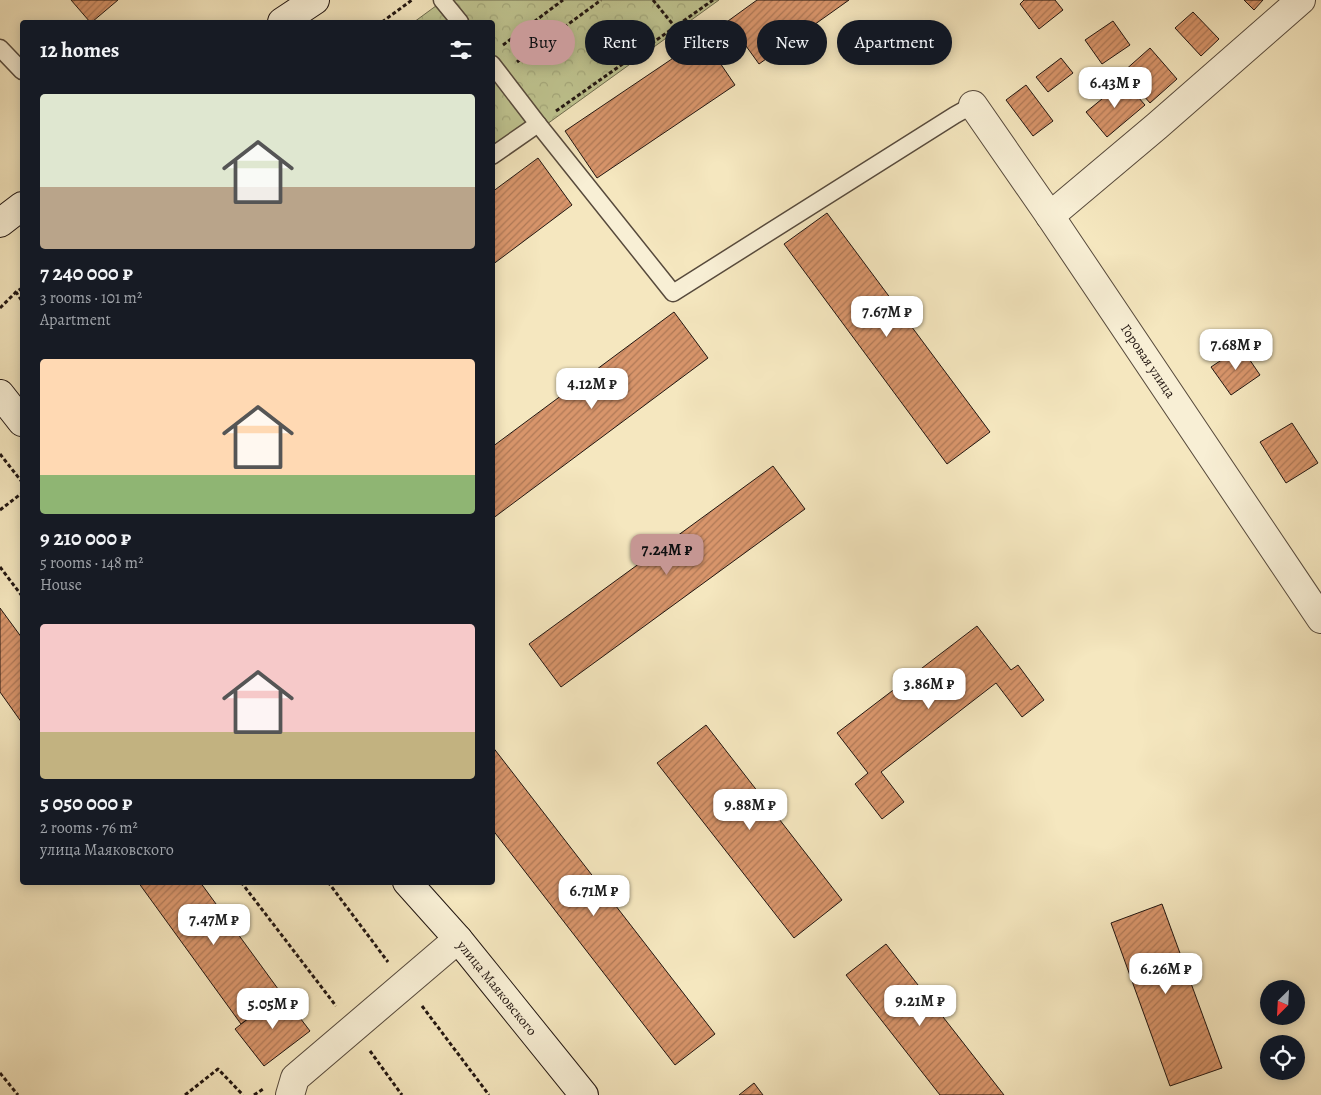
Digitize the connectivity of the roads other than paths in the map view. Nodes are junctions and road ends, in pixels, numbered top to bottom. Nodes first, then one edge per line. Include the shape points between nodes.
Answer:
1 (314, 0) edge
2 (442, 0) edge
3 (1301, 0) edge
4 (285, 20) edge
5 (458, 20) edge
6 (0, 48) edge
7 (20, 68) edge
8 (496, 70) edge
9 (973, 105) joint
10 (538, 124) junction
11 (495, 154) edge
12 (20, 208) edge
13 (1050, 216) junction
14 (0, 223) edge
15 (0, 394) edge
16 (20, 419) edge
17 (1321, 619) edge
18 (410, 885) edge
19 (458, 939) junction
20 (290, 1095) edge
21 (584, 1095) edge

1 - 4 street
2 - 5 lane
3 - 13 street
6 - 7 lane
8 - 10 lane
9 - 10 lane via 674,293
9 - 13 street, Горовая улица
10 - 11 lane
12 - 14 street
13 - 17 street, Горовая улица
15 - 16 street
18 - 19 street, улица Маяковского
19 - 20 street via 296,1078
19 - 21 street, улица Маяковского

